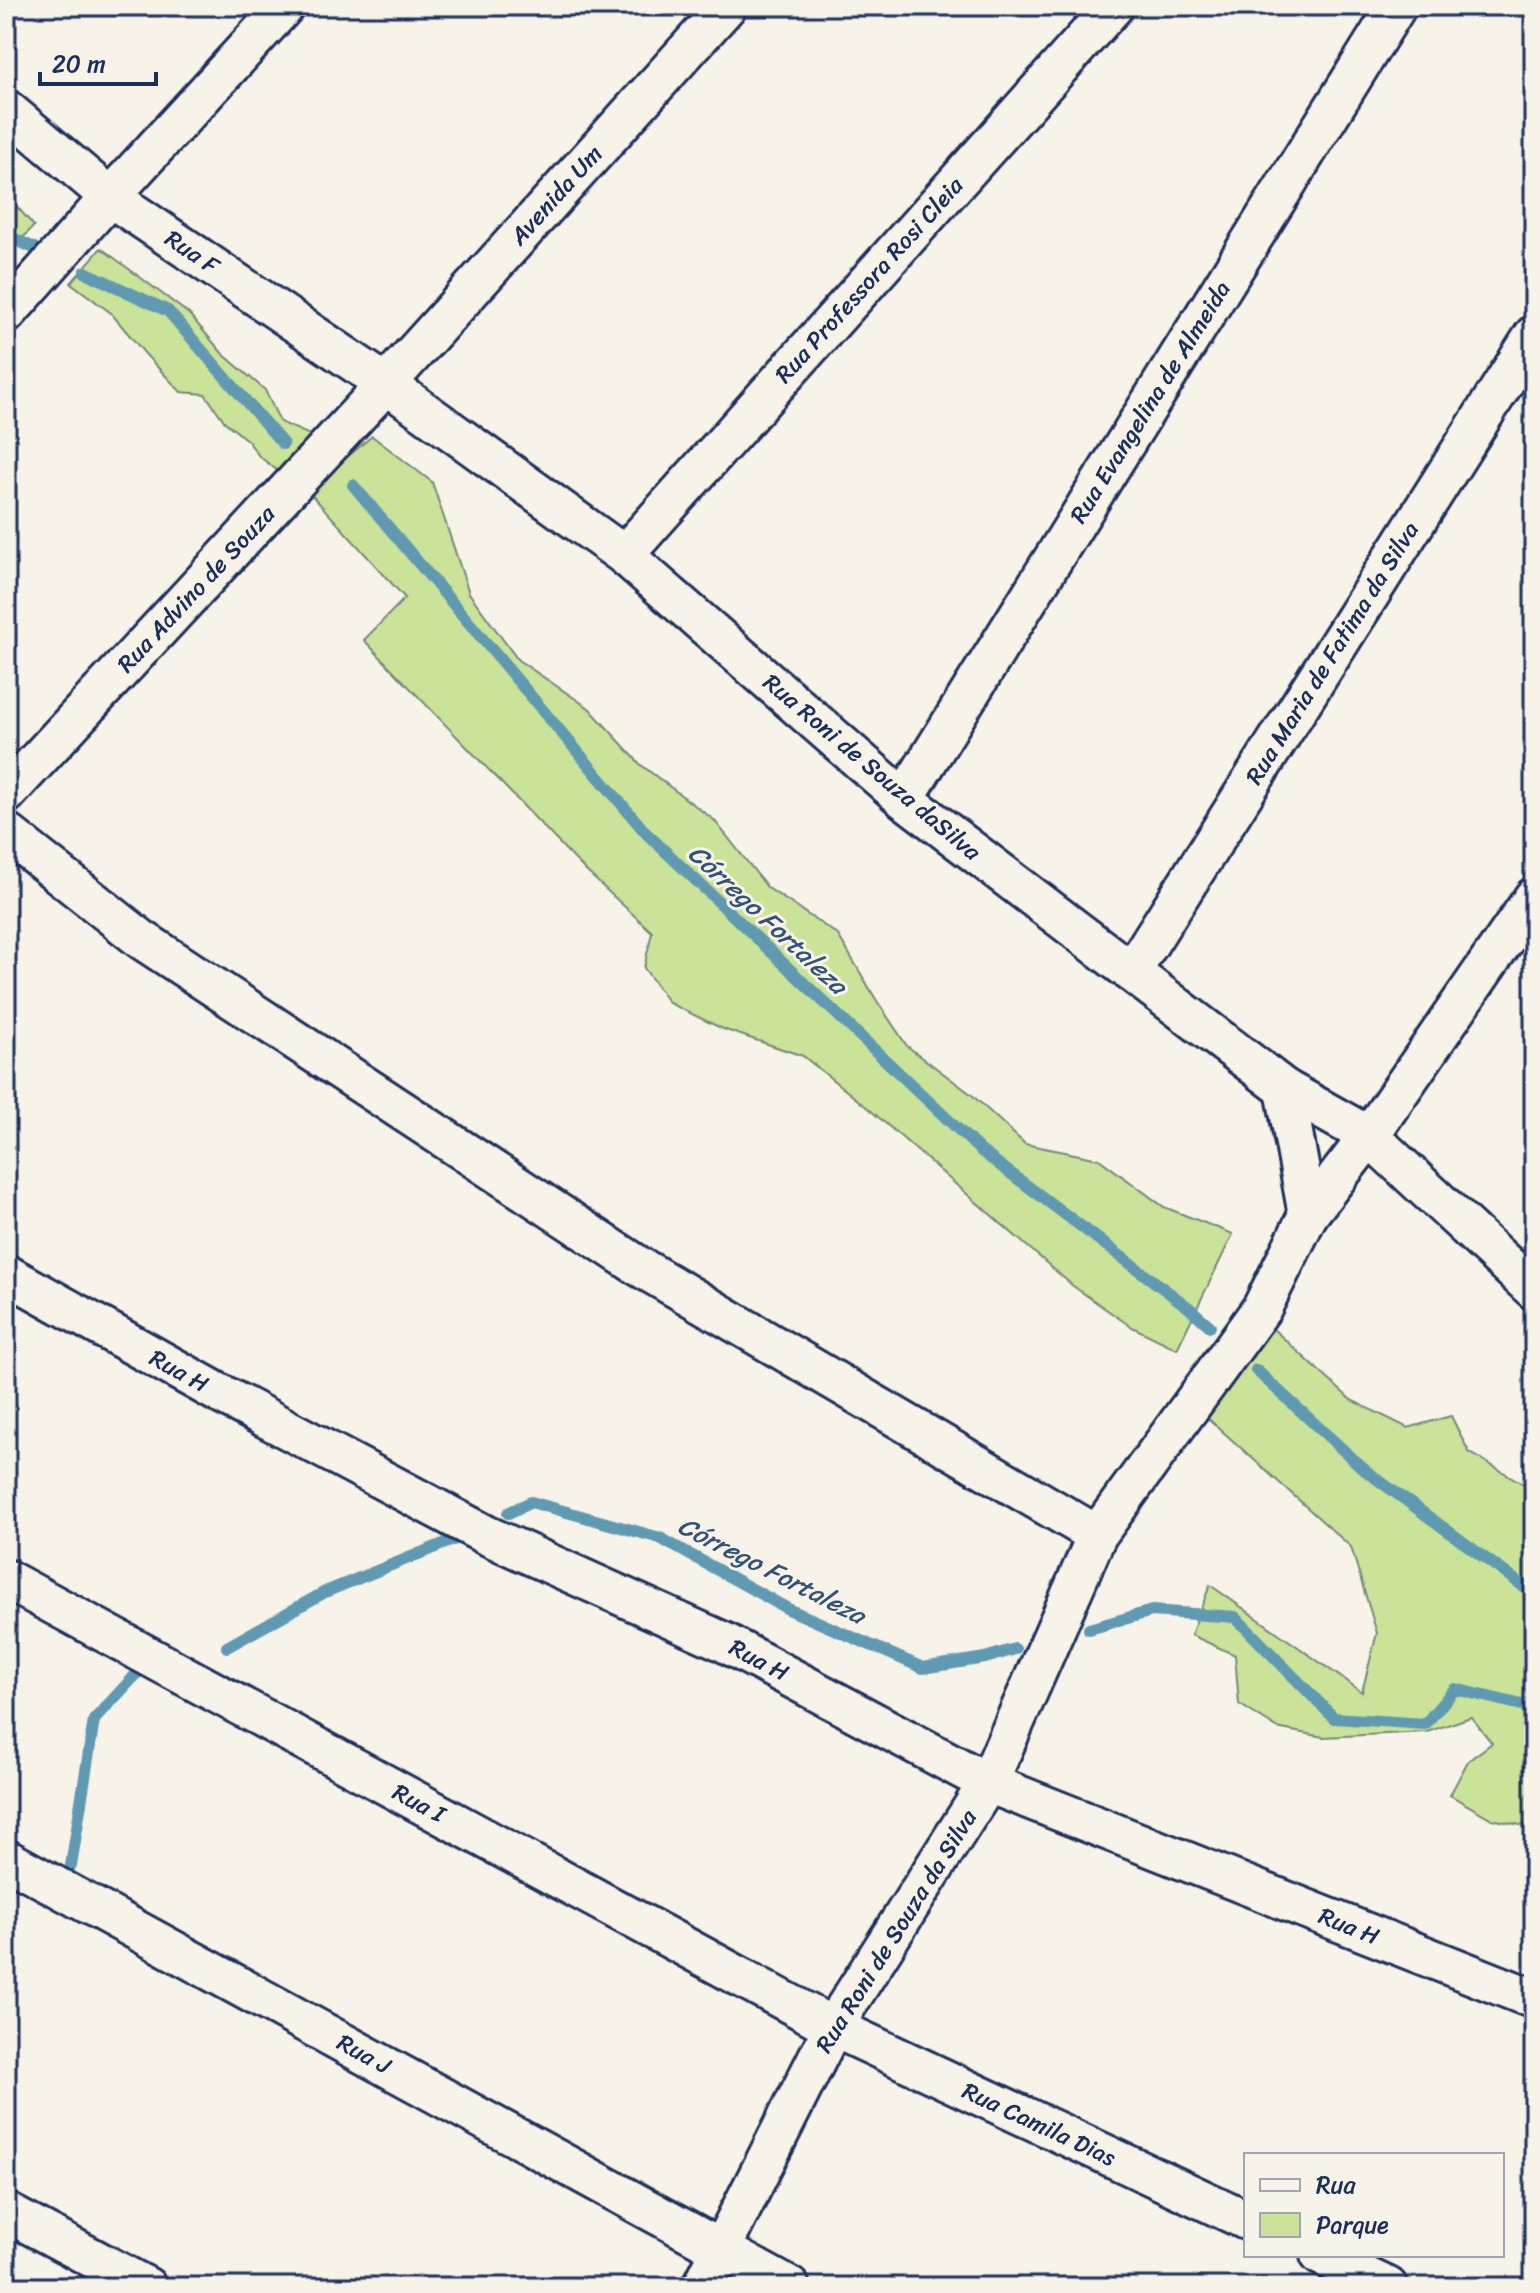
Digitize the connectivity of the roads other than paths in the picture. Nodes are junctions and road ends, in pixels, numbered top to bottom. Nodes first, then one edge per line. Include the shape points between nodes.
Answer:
1 (285, 6) edge
2 (727, 6) edge
3 (1114, 6) edge
4 (1397, 6) edge
5 (6, 109) edge
6 (110, 197) junction
7 (6, 314) edge
8 (1534, 335) edge
9 (386, 384) junction
10 (624, 555) junction
11 (6, 794) edge
12 (904, 799) junction
13 (6, 832) edge
14 (1534, 897) edge
15 (1131, 972) junction
16 (1285, 1089) junction
17 (1369, 1136) junction
18 (1308, 1215) junction
19 (6, 1274) edge
20 (1534, 1290) edge
21 (1097, 1535) junction
22 (6, 1579) edge
23 (988, 1783) junction
24 (6, 1859) edge
25 (1534, 1999) edge
26 (833, 2027) junction
27 (6, 2212) edge
28 (1244, 2219) edge
29 (722, 2249) junction
30 (1324, 2257) edge
31 (147, 2287) edge
32 (702, 2287) edge
33 (790, 2287) edge
34 (1388, 2287) edge

1 - 6 street
2 - 9 street, Avenida Um
3 - 10 street, Rua Professora Rosi Cleia
4 - 12 street, Rua Evangelina de Almeida
5 - 6 street, Rua F
6 - 7 street
6 - 9 street, Rua F
8 - 15 street, Rua Maria de Fatima da Silva
9 - 10 street, Rua Roni de Souza daSilva
9 - 11 street, Rua Advino de Souza
10 - 12 street, Rua Roni de Souza daSilva
12 - 15 street, Rua Roni de Souza daSilva
13 - 21 street via 141,939 637,1265
14 - 17 street
15 - 16 street, Rua Roni de Souza daSilva
16 - 17 street, Rua Roni de Souza daSilva
16 - 18 street
17 - 18 street, Rua Roni de Souza da Silva
17 - 20 street, Rua Roni de Souza daSilva
18 - 21 street, Rua Roni de Souza da Silva via 1262,1308
19 - 23 street, Rua H via 486,1535 724,1642
21 - 23 street, Rua Roni de Souza da Silva
22 - 26 street, Rua I
23 - 25 street, Rua H
23 - 26 street, Rua Roni de Souza da Silva
24 - 29 street, Rua J
26 - 28 street, Rua Camila Dias
26 - 29 street, Rua Roni de Souza da Silva
27 - 31 street
29 - 32 street, Rua Roni de Souza da Silva
29 - 33 street, Rua J
30 - 34 street

